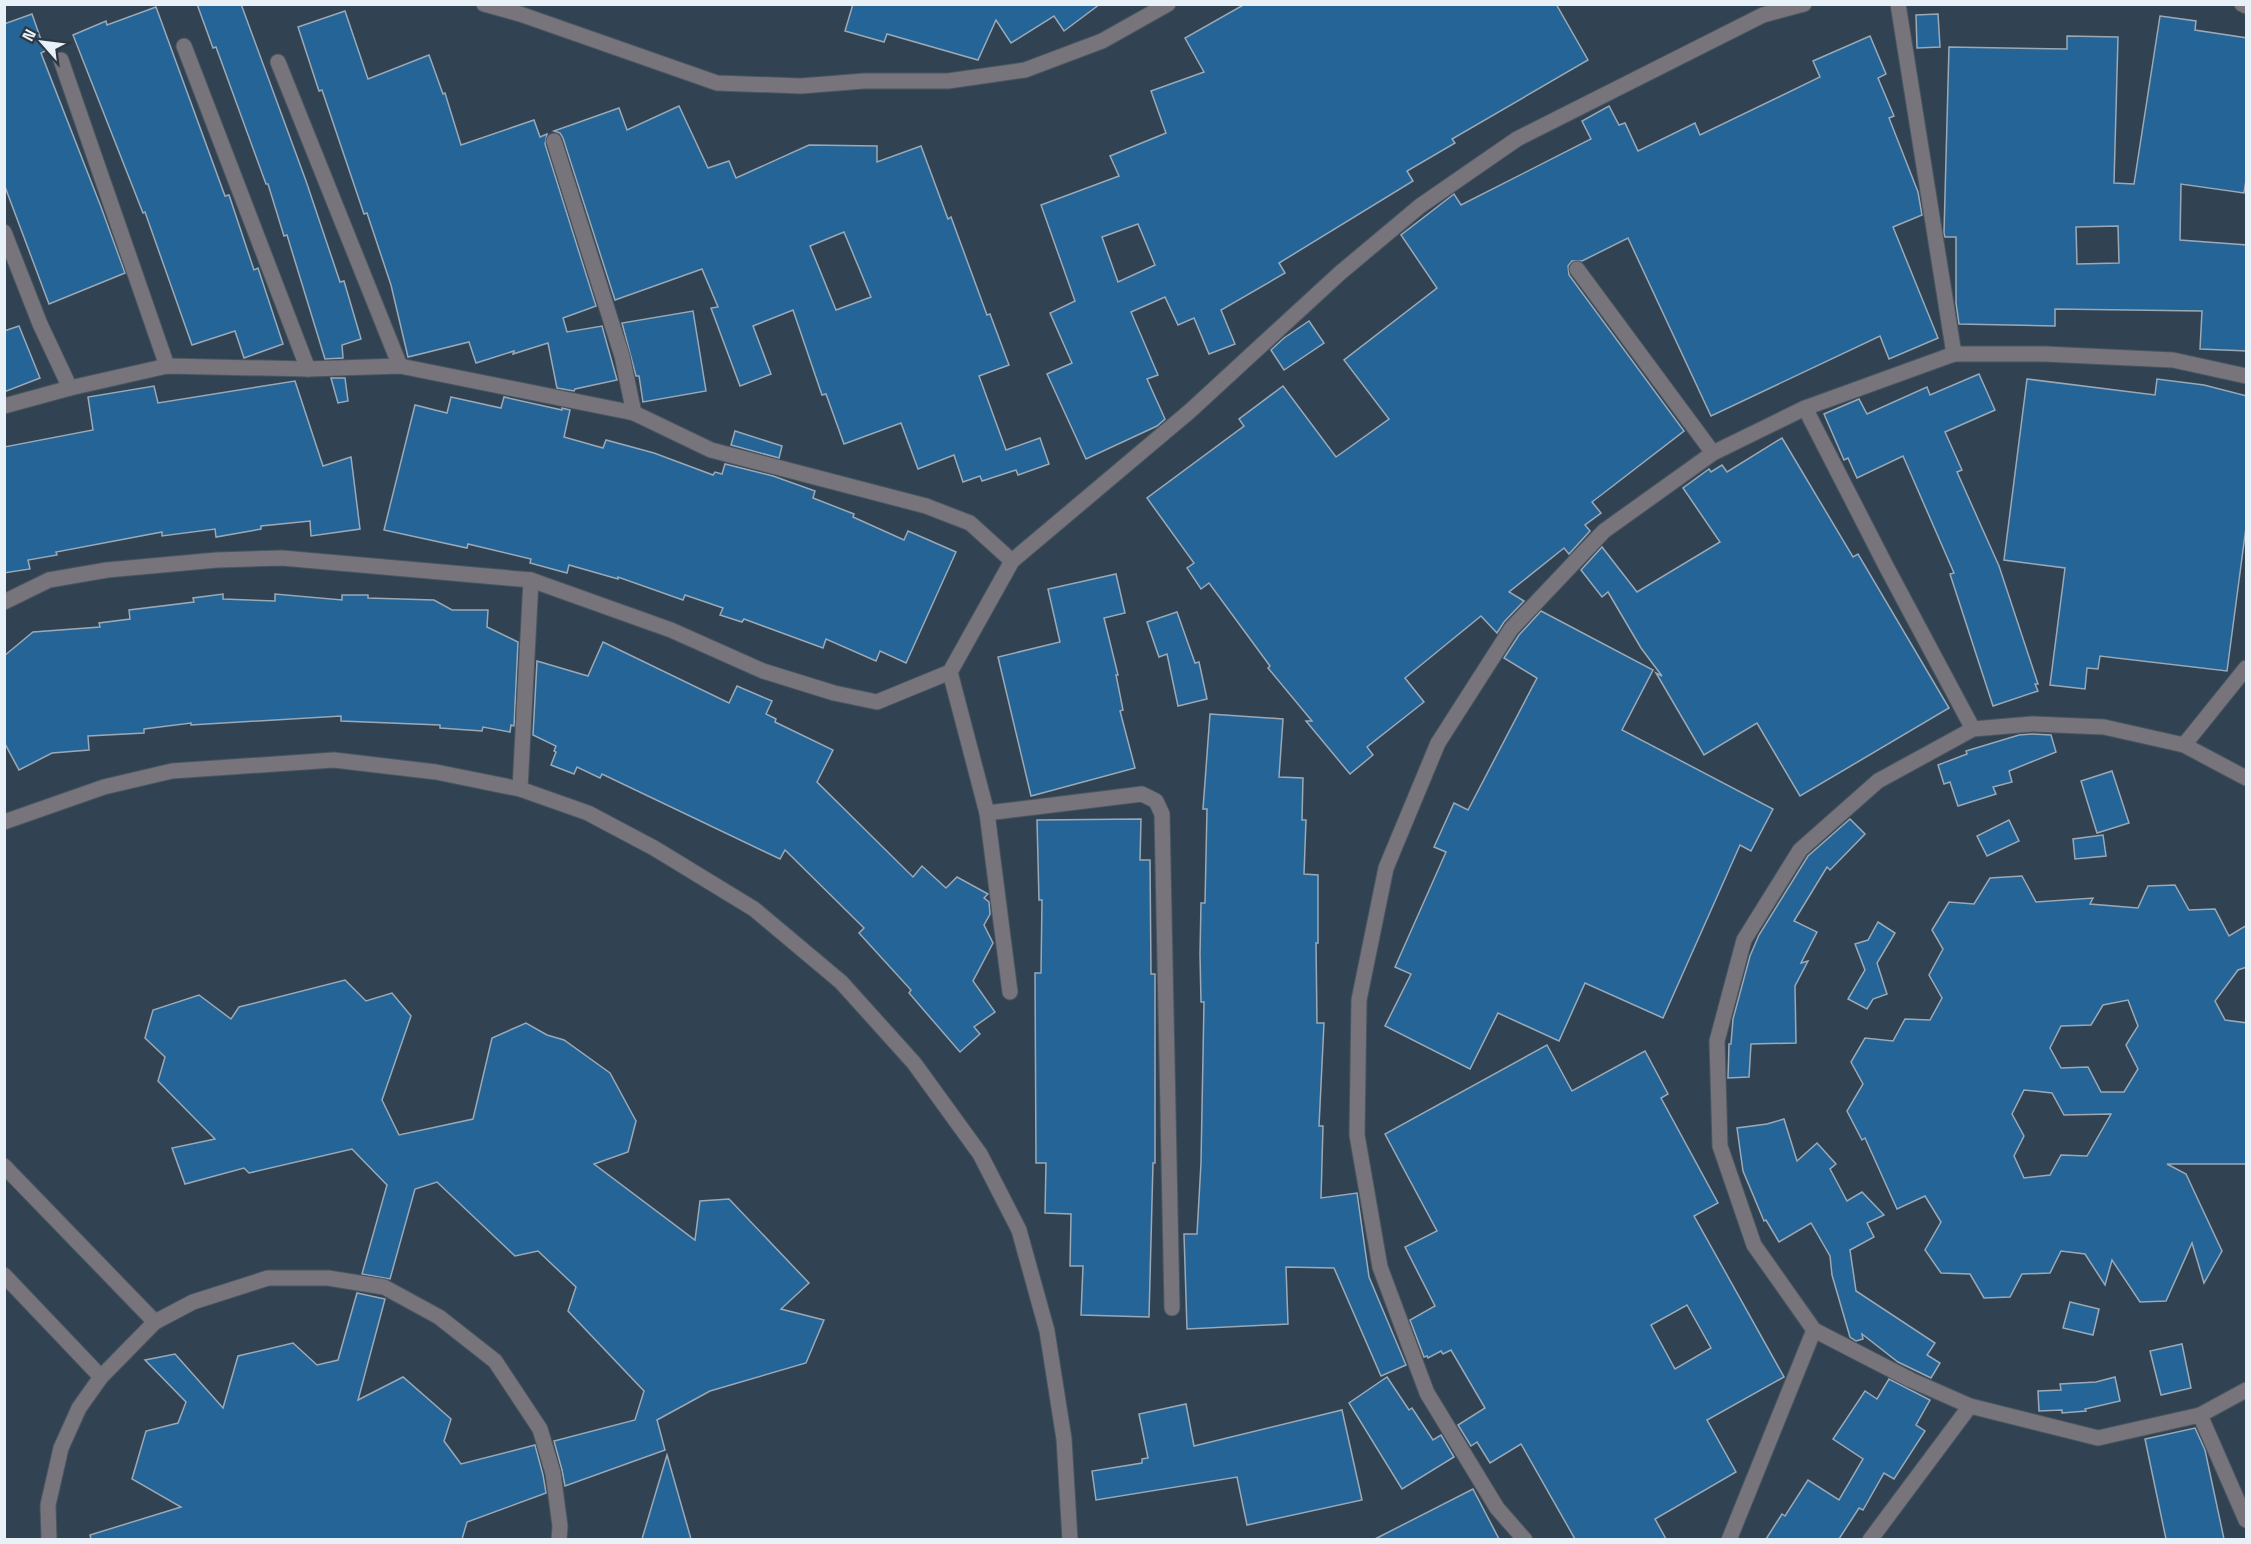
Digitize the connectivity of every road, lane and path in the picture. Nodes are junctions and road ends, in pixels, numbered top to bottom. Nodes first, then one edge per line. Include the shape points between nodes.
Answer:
1 (484, 4) edge
2 (1168, 4) edge
3 (1804, 4) edge
4 (1898, 4) edge
5 (2241, 4) edge
6 (2247, 6) edge
7 (184, 46) dead end
8 (61, 60) dead end
9 (279, 62) dead end
10 (554, 141) dead end
11 (4, 232) edge
12 (1577, 269) dead end
13 (1954, 354) junction
14 (167, 366) junction
15 (400, 366) junction
16 (308, 369) junction
17 (2247, 376) edge
18 (70, 388) junction
19 (4, 406) edge
20 (1805, 408) junction
21 (634, 413) junction
22 (1713, 453) junction
23 (1012, 561) junction
24 (531, 580) junction
25 (4, 602) edge
26 (2247, 668) edge
27 (950, 672) junction
28 (1973, 729) junction
29 (2184, 745) junction
30 (2247, 778) edge
31 (520, 789) junction
32 (987, 813) junction
33 (4, 822) edge
34 (1010, 992) dead end
35 (4, 1166) edge
36 (4, 1275) edge
37 (1172, 1308) dead end
38 (155, 1322) junction
39 (1814, 1330) junction
40 (101, 1377) junction
41 (2247, 1390) edge
42 (1970, 1406) junction
43 (2200, 1415) junction
44 (2247, 1520) edge
45 (50, 1539) edge
46 (559, 1539) edge
47 (1070, 1539) edge
48 (1526, 1539) edge
49 (1729, 1539) edge
50 (1870, 1539) edge

1 - 2 street via 717,83 801,87 864,81 948,81 1025,70 1102,41
3 - 23 street via 1763,15 1517,139 1420,206 1340,273 1190,411
4 - 13 street
5 - 6 street
7 - 16 street
8 - 14 street
9 - 15 street
10 - 21 street via 622,356
11 - 18 street
12 - 22 street
13 - 17 street via 2173,360
13 - 20 street
14 - 16 street
14 - 18 street
15 - 16 street
15 - 21 street
18 - 19 street
20 - 22 street
20 - 28 street
21 - 23 street via 711,450 926,506 969,523
22 - 48 street via 1604,531 1511,629 1438,743 1386,867 1359,1000 1357,1135 1380,1267 1427,1393 1497,1508
23 - 27 street
24 - 25 street via 282,558 217,560 107,570 49,580
24 - 27 street via 671,630 763,671 834,693 877,702
24 - 31 street
26 - 29 street
27 - 32 street
28 - 29 street via 2032,724 2104,727
28 - 39 street via 1878,781 1800,850 1744,940 1717,1041 1720,1146 1754,1245
29 - 30 street
31 - 33 street via 435,772 334,760 232,766 172,771 104,788
31 - 47 street via 588,813 754,909 841,982 914,1063 980,1154 1019,1230 1047,1331 1064,1439
32 - 34 street
32 - 37 street via 1142,794 1156,801 1162,814
35 - 38 street
36 - 40 street
38 - 40 street
38 - 46 street via 193,1302 268,1278 328,1278 384,1287 403,1297 439,1317 495,1361 540,1429 553,1473
39 - 42 street
39 - 49 street
40 - 45 street via 79,1408 61,1448 48,1505
41 - 43 street
42 - 43 street via 2098,1438
42 - 50 street
43 - 44 street

